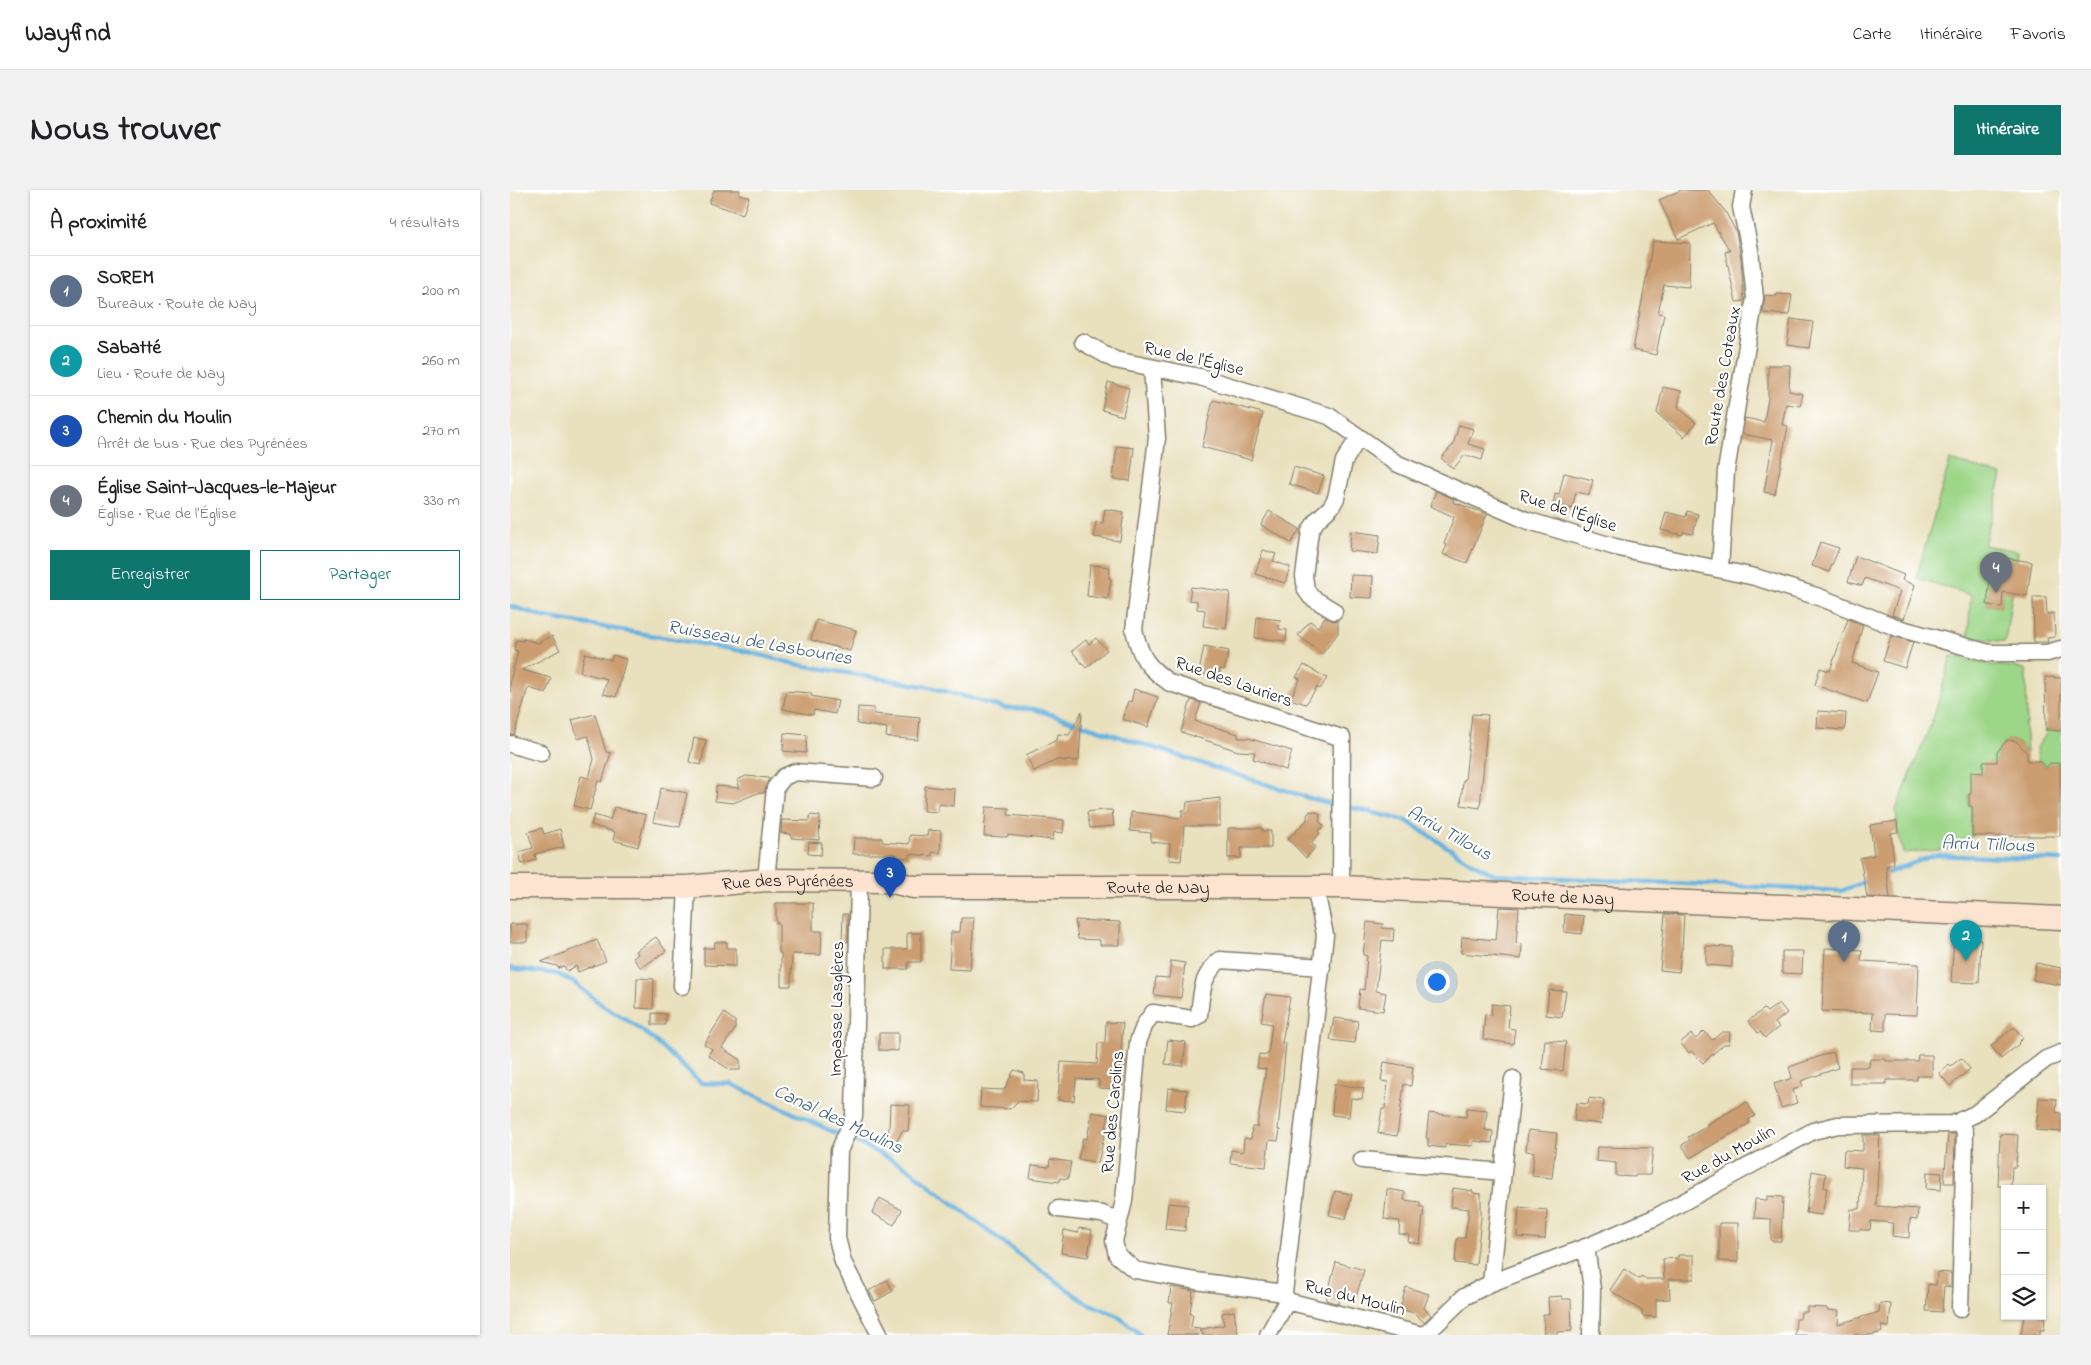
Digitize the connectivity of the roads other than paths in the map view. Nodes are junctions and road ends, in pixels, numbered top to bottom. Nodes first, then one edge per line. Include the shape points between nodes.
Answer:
1 (1744, 190) edge
2 (1083, 342) dead end
3 (1152, 368) junction
4 (1360, 438) junction
5 (1720, 569) junction
6 (1334, 610) dead end
7 (2061, 649) edge
8 (510, 744) edge
9 (541, 753) dead end
10 (874, 778) dead end
11 (766, 880) junction
12 (859, 881) junction
13 (1314, 886) junction
14 (1341, 886) junction
15 (510, 887) edge
16 (687, 887) junction
17 (1064, 887) joint
18 (2061, 918) edge
19 (1322, 967) junction
20 (682, 986) dead end
21 (2061, 1054) edge
22 (1513, 1079) dead end
23 (1962, 1120) junction
24 (1362, 1160) dead end
25 (1503, 1172) junction
26 (1058, 1210) dead end
27 (1119, 1221) junction
28 (1586, 1247) junction
29 (1491, 1283) junction
30 (1286, 1297) junction
31 (1960, 1309) dead end
32 (880, 1335) edge
33 (1268, 1335) edge
34 (1424, 1335) edge
35 (1591, 1335) edge

1 - 5 street, Route des Coteaux via 1741,207 1755,298 1726,471
2 - 3 street, Rue de l'Église via 1115,360
3 - 4 street, Rue de l'Église via 1200,377 1330,416
3 - 14 street, Rue des Lauriers via 1157,438 1134,630 1140,652 1152,670 1170,683 1342,738
4 - 5 street, Rue de l'Église via 1396,463 1526,520 1616,548
4 - 6 street via 1344,460 1336,498 1310,531 1304,576 1306,590 1311,597
5 - 7 street, Rue de l'Église via 1819,597 1898,628 1989,653
8 - 9 street
10 - 11 street via 796,772 784,777 775,788
11 - 12 main road, Rue des Pyrénées
11 - 16 main road, Rue des Pyrénées
12 - 17 main road, Rue des Pyrénées via 888,881 914,887
12 - 32 street, Impasse Lasglères via 854,1116 839,1151 837,1238 843,1262
13 - 14 main road, Route de Nay
13 - 17 main road, Route de Nay
13 - 19 street via 1325,935
14 - 18 main road, Route de Nay
15 - 16 main road, Rue des Pyrénées
16 - 20 street
19 - 27 street, Rue des Carolins via 1220,960 1210,968 1202,982 1199,1015 1192,1020 1153,1013 1138,1042 1124,1201
19 - 30 street
21 - 23 street, Rue du Moulin via 2046,1059 1975,1114
22 - 25 street
23 - 28 street, Rue du Moulin via 1953,1124 1838,1124 1813,1131 1654,1218
23 - 31 street via 1965,1132
24 - 25 street
25 - 29 street
26 - 27 street via 1102,1214
27 - 30 street, Rue des Carolins via 1114,1241 1117,1255 1135,1270
28 - 29 street, Rue du Moulin
28 - 35 street via 1592,1289
29 - 34 street, Rue du Moulin via 1464,1297
30 - 33 street, Rue du Moulin
30 - 34 street, Rue du Moulin

